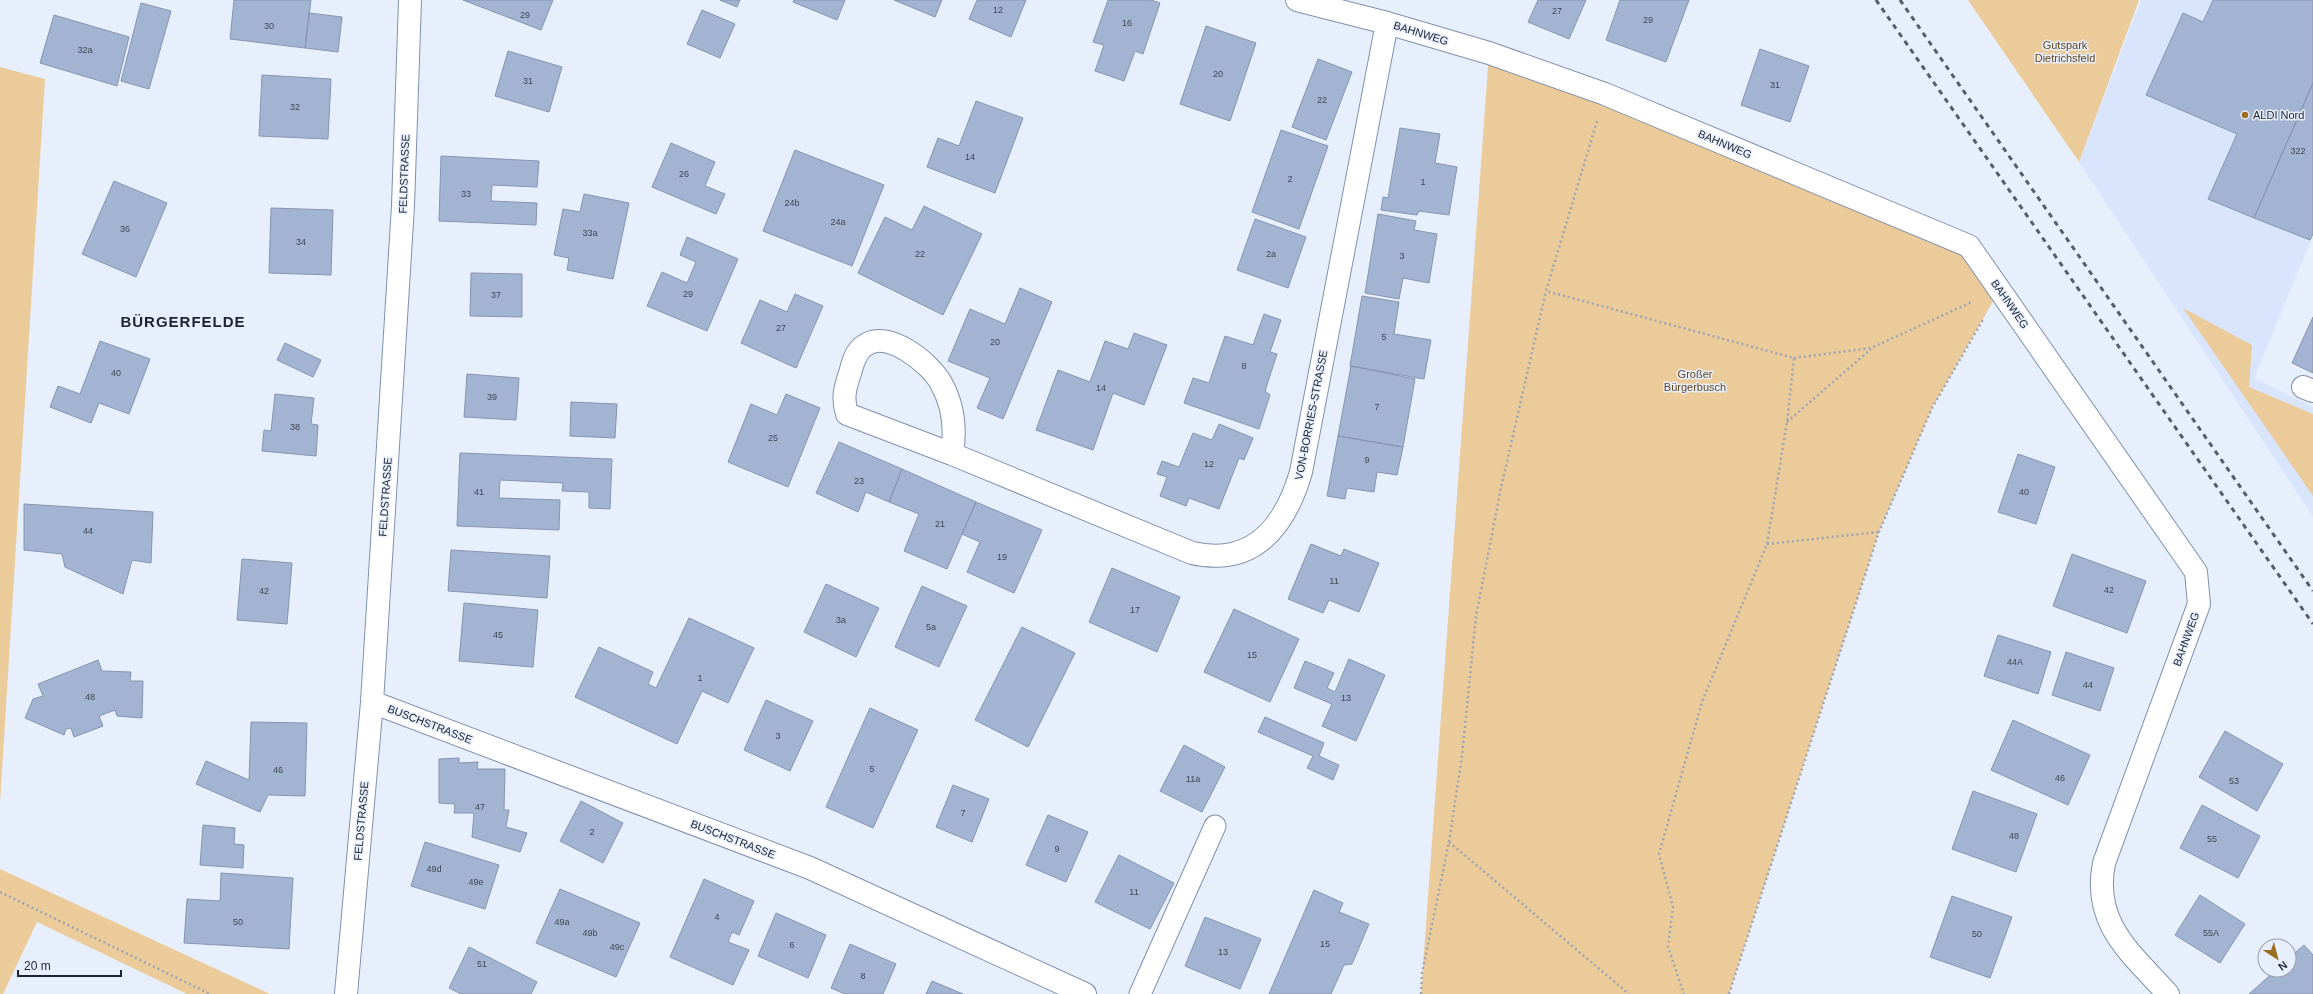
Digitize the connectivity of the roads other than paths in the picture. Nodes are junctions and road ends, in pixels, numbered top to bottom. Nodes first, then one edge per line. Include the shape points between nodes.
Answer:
1 (410, 0) edge
2 (1297, 0) edge
3 (1387, 23) junction
4 (952, 454) junction
5 (372, 702) junction
6 (1215, 826) dead end
7 (346, 994) edge
8 (1085, 994) edge
9 (1140, 994) edge
10 (2168, 994) edge

1 - 5 street, FELDSTRASSE via 403,206
2 - 3 street, BAHNWEG
3 - 4 street, VON-BORRIES-STRASSE via 1301,472 1294,495 1265,537 1249,550 1230,555 1210,557 1192,553
3 - 10 street, BAHNWEG via 1489,53 1605,94 1969,246 2196,572 2199,604 2104,863 2100,881 2101,899 2109,922 2121,943
4 - 4 street, VON-BORRIES-STRASSE via 847,414 843,402 844,390 857,352 865,345 879,340 891,342 920,359 932,370 941,382 953,415 955,434
5 - 7 street, FELDSTRASSE
5 - 8 street, BUSCHSTRASSE via 810,868
6 - 9 lane

